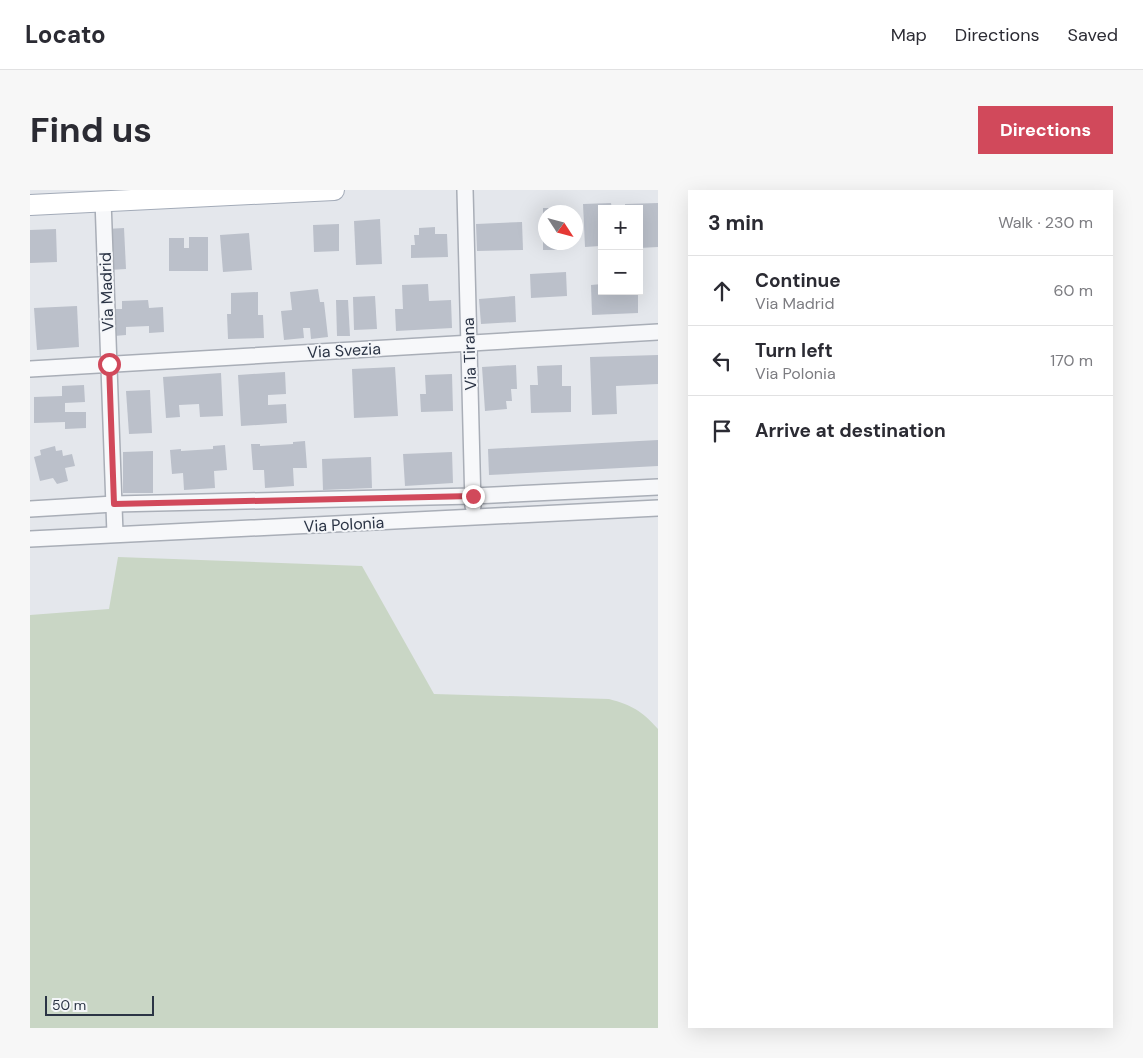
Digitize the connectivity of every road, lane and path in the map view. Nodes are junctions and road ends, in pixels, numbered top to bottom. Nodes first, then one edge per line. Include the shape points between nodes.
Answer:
1 (334, 190) edge
2 (465, 190) edge
3 (103, 200) junction
4 (30, 205) edge
5 (658, 332) edge
6 (469, 343) junction
7 (109, 364) junction
8 (30, 369) edge
9 (658, 487) edge
10 (473, 496) junction
11 (114, 504) junction
12 (658, 508) edge
13 (30, 509) edge
14 (472, 518) junction
15 (115, 534) junction
16 (30, 539) edge

1 - 3 main road
2 - 6 street, Via Tirana
3 - 4 main road
3 - 7 street, Via Madrid
5 - 6 street, Via Svezia
6 - 7 street, Via Svezia
6 - 10 street, Via Tirana
7 - 8 street, Via Svezia
7 - 11 street, Via Madrid
9 - 10 street, Via Polonia
10 - 11 street, Via Polonia
10 - 14 street, Via Tirana
11 - 13 street, Via Polonia
11 - 15 street, Via Madrid
12 - 14 street, Via Polonia
14 - 15 street, Via Polonia
15 - 16 street, Via Polonia

